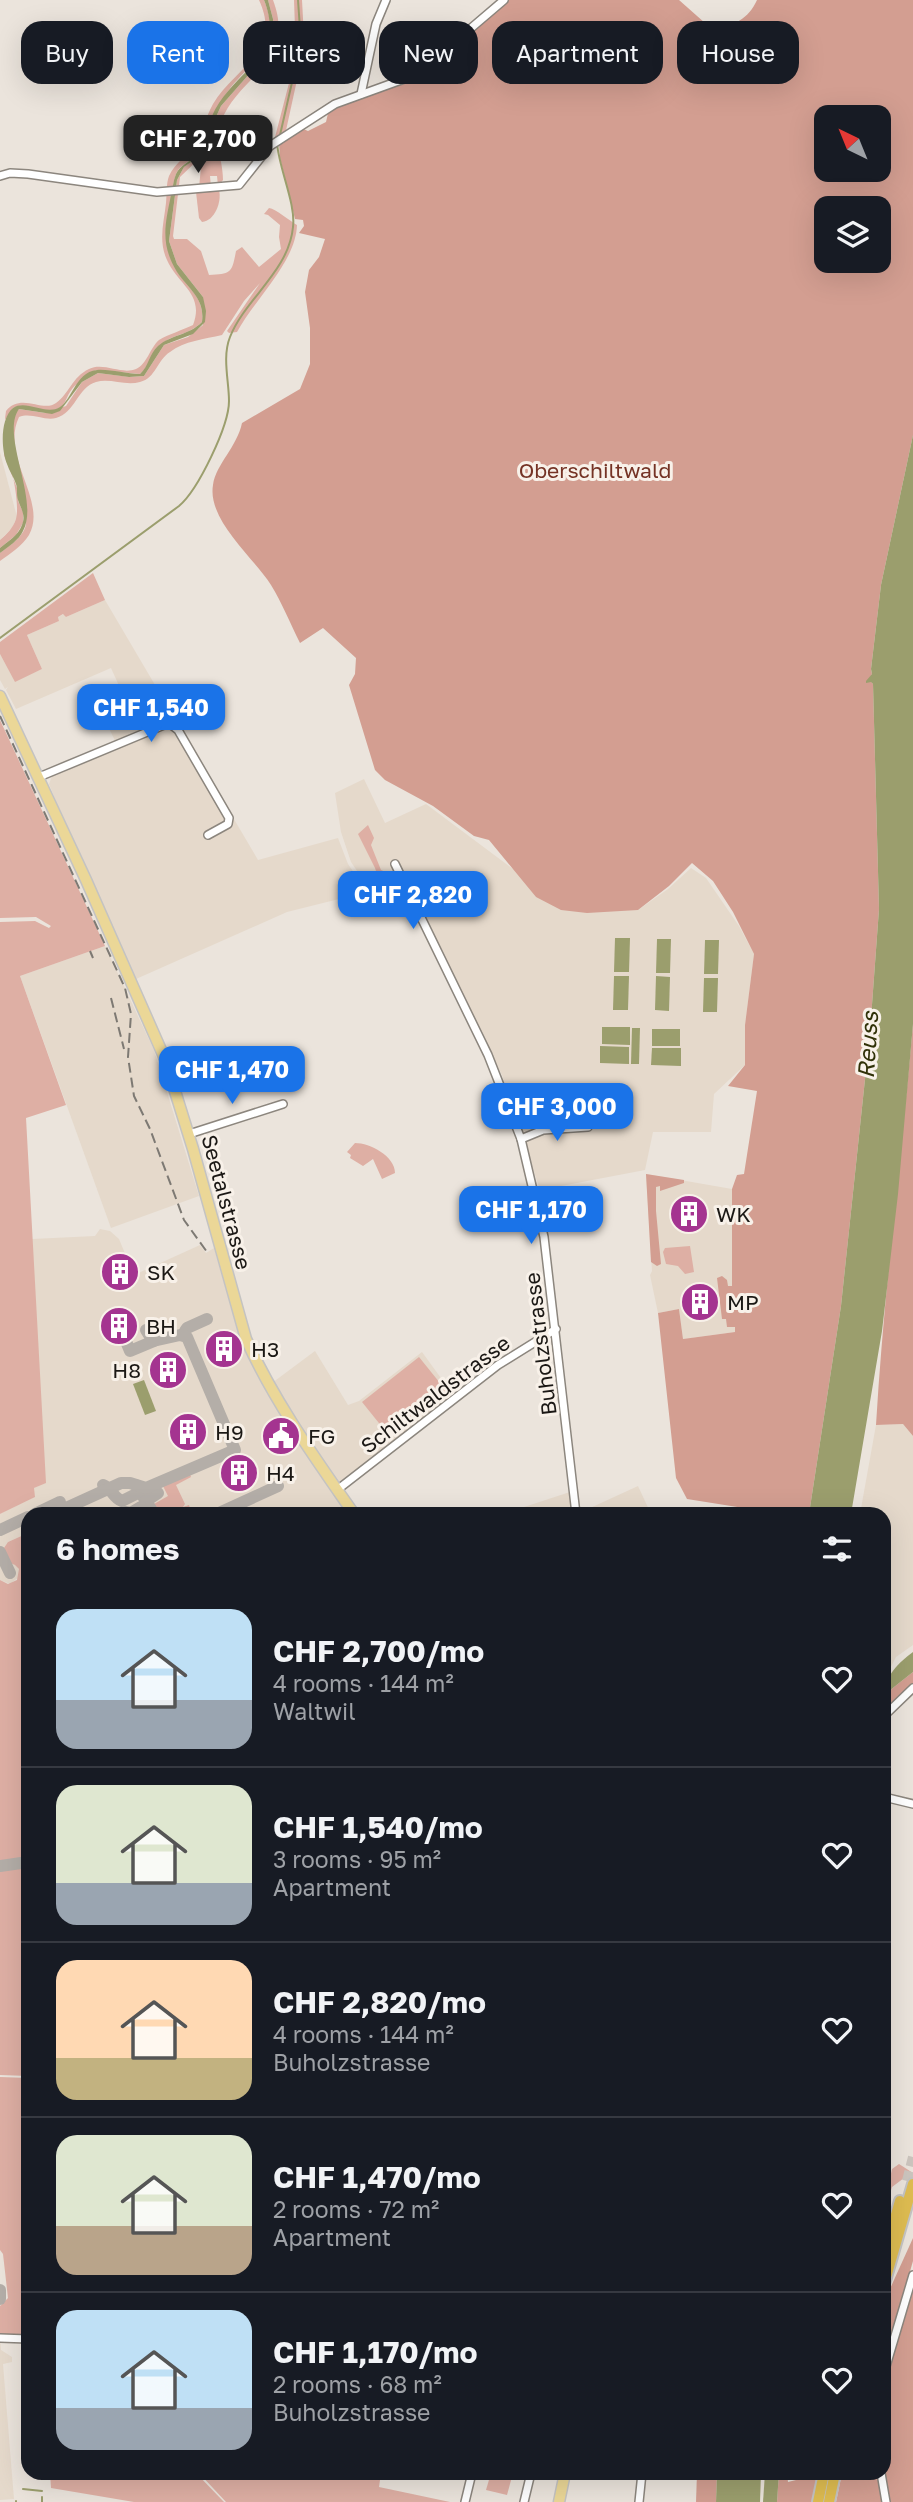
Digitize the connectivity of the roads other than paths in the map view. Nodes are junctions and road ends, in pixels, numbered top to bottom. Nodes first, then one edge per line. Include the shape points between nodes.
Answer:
1 (386, 0) edge
2 (504, 0) edge
3 (361, 94) junction
4 (0, 176) edge
5 (0, 696) edge
6 (39, 777) junction
7 (208, 835) dead end
8 (396, 864) dead end
9 (283, 1104) dead end
10 (588, 1127) dead end
11 (189, 1134) junction
12 (522, 1139) junction
13 (556, 1329) junction
14 (337, 1490) junction
15 (349, 1507) edge
16 (575, 1507) edge
17 (913, 1688) edge
18 (891, 1709) edge
19 (891, 1799) edge
20 (913, 1804) edge
21 (910, 2182) edge
22 (891, 2236) edge
23 (891, 2257) edge
24 (913, 2275) edge
25 (0, 2338) edge
26 (21, 2339) edge
27 (891, 2349) edge
28 (468, 2480) edge
29 (529, 2480) edge
30 (564, 2480) edge
31 (641, 2480) edge
32 (825, 2480) edge
33 (834, 2480) edge
34 (882, 2480) edge
35 (466, 2502) edge
36 (524, 2502) edge
37 (559, 2502) edge
38 (639, 2502) edge
39 (820, 2502) edge
40 (829, 2502) edge
41 (886, 2502) edge

1 - 3 street
2 - 3 street via 429,70
3 - 4 street via 329,107 278,141 260,155 239,185 166,192 28,174
5 - 6 main road, Seetalstrasse
6 - 7 street via 169,723 178,730 229,818 228,824
6 - 11 main road, Seetalstrasse via 157,1039
8 - 12 street, Buholzstrasse via 488,1055
9 - 11 street
10 - 12 street via 543,1130
11 - 14 main road, Seetalstrasse via 246,1339
12 - 13 street, Buholzstrasse via 544,1237
13 - 14 street, Schiltwaldstrasse via 498,1365
13 - 16 street, Buholzstrasse
14 - 15 main road, Seetalstrasse
17 - 18 street
19 - 20 street
21 - 22 highway
21 - 23 highway
24 - 27 street
25 - 26 street
28 - 35 street
29 - 36 street
30 - 37 main road
31 - 38 street
32 - 39 highway
33 - 40 highway
34 - 41 street

